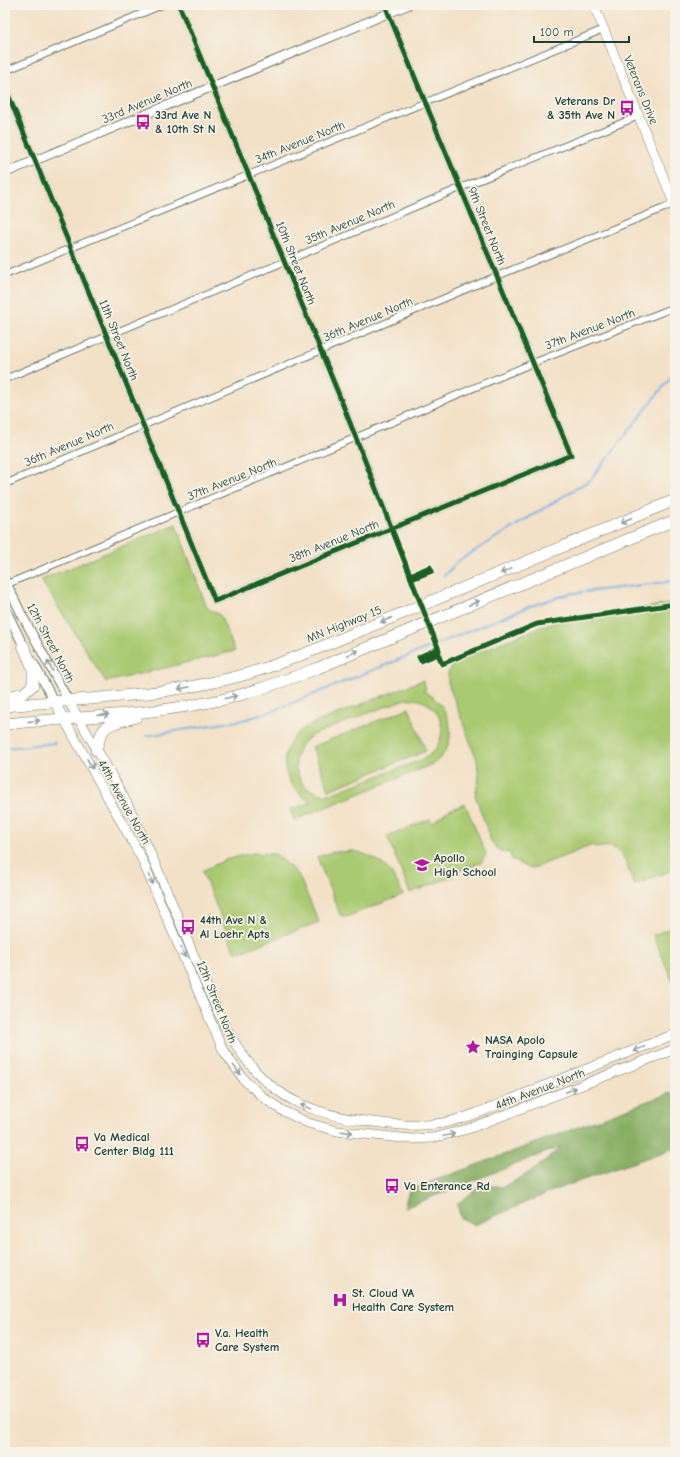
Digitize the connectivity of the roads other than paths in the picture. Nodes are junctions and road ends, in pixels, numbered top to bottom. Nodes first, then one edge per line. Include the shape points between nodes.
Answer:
1 (162, 5) edge
2 (179, 5) edge
3 (385, 5) edge
4 (408, 5) edge
5 (594, 5) edge
6 (388, 13) junction
7 (604, 29) junction
8 (5, 71) edge
9 (5, 86) edge
10 (212, 87) junction
11 (425, 103) junction
12 (639, 116) junction
13 (35, 160) junction
14 (5, 173) edge
15 (249, 175) junction
16 (460, 188) junction
17 (675, 205) edge
18 (71, 248) junction
19 (284, 262) junction
20 (5, 275) edge
21 (497, 276) junction
22 (675, 307) edge
23 (107, 336) junction
24 (321, 350) junction
25 (533, 363) junction
26 (5, 379) edge
27 (143, 425) junction
28 (356, 438) junction
29 (571, 455) joint
30 (5, 484) edge
31 (675, 497) edge
32 (675, 500) edge
33 (179, 511) junction
34 (646, 512) junction
35 (673, 521) edge
36 (392, 529) junction
37 (6, 583) edge
38 (215, 600) joint
39 (5, 608) edge
40 (23, 644) junction
41 (5, 698) edge
42 (68, 700) junction
43 (54, 701) junction
44 (5, 706) edge
45 (162, 710) junction
46 (78, 717) junction
47 (64, 718) junction
48 (5, 724) edge
49 (96, 750) junction
50 (172, 916) junction
51 (675, 1034) edge
52 (675, 1049) edge
53 (413, 1126) joint
54 (411, 1139) joint

1 - 8 street
2 - 10 street, 10th Street North
3 - 6 street, 9th Street North
4 - 6 street, 33rd Avenue North
5 - 7 main road, Veterans Drive
6 - 10 street, 33rd Avenue North
6 - 11 street, 9th Street North
7 - 11 street, 34th Avenue North
7 - 12 main road, Veterans Drive
9 - 13 street, 11th Street North
10 - 13 street, 33rd Avenue North
10 - 15 street, 10th Street North
11 - 15 street, 34th Avenue North
11 - 16 street, 9th Street North
12 - 16 street, 35th Avenue North
12 - 17 main road, Veterans Drive
13 - 14 street, 33rd Avenue North
13 - 18 street, 11th Street North
15 - 18 street, 34th Avenue North
15 - 19 street, 10th Street North
16 - 19 street, 35th Avenue North
16 - 21 street, 9th Street North
17 - 21 street, 36th Avenue North
18 - 20 street, 34th Avenue North
18 - 23 street, 11th Street North
19 - 23 street, 35th Avenue North
19 - 24 street, 10th Street North
21 - 24 street, 36th Avenue North
21 - 25 street, 9th Street North
22 - 25 street, 37th Avenue North
23 - 26 street, 35th Avenue North
23 - 27 street, 11th Street North
24 - 27 street, 36th Avenue North
24 - 28 street, 10th Street North
25 - 28 street, 37th Avenue North
25 - 29 street, 9th Street North
27 - 30 street, 36th Avenue North
27 - 33 street, 11th Street North
28 - 33 street, 37th Avenue North
28 - 36 street, 10th Street North
29 - 36 street, 38th Avenue North
31 - 34 highway
32 - 34 highway, MN Highway 15
33 - 37 street, 37th Avenue North
33 - 38 street, 11th Street North
34 -> 42 highway, MN Highway 15 via 265,669 176,689
45 -> 35 highway via 226,698 288,680
36 - 38 street, 38th Avenue North
42 -> 37 street, 12th Street North
39 - 40 street, 12th Street North
40 - 41 highway via 33,668 33,685 24,693
40 - 43 street, 12th Street North
42 - 43 highway, MN Highway 15
42 - 46 main road, 12th Street North
43 - 44 highway, MN Highway 15
43 - 47 main road, 44th Avenue North
46 -> 45 highway
45 - 49 highway via 107,726 100,733
46 - 47 highway
46 - 49 main road, 44th Avenue North
48 -> 47 highway
47 -> 50 main road, 44th Avenue North
49 - 50 main road, 44th Avenue North via 138,826
53 -> 50 main road, 12th Street North via 334,1116 293,1101 273,1087 252,1067 231,1039
50 -> 54 main road, 12th Street North via 218,1040 230,1061 254,1090 283,1111 313,1125 345,1132
51 -> 53 main road, 44th Avenue North via 464,1117 442,1123
54 -> 52 main road, 44th Avenue North via 438,1137 468,1129

